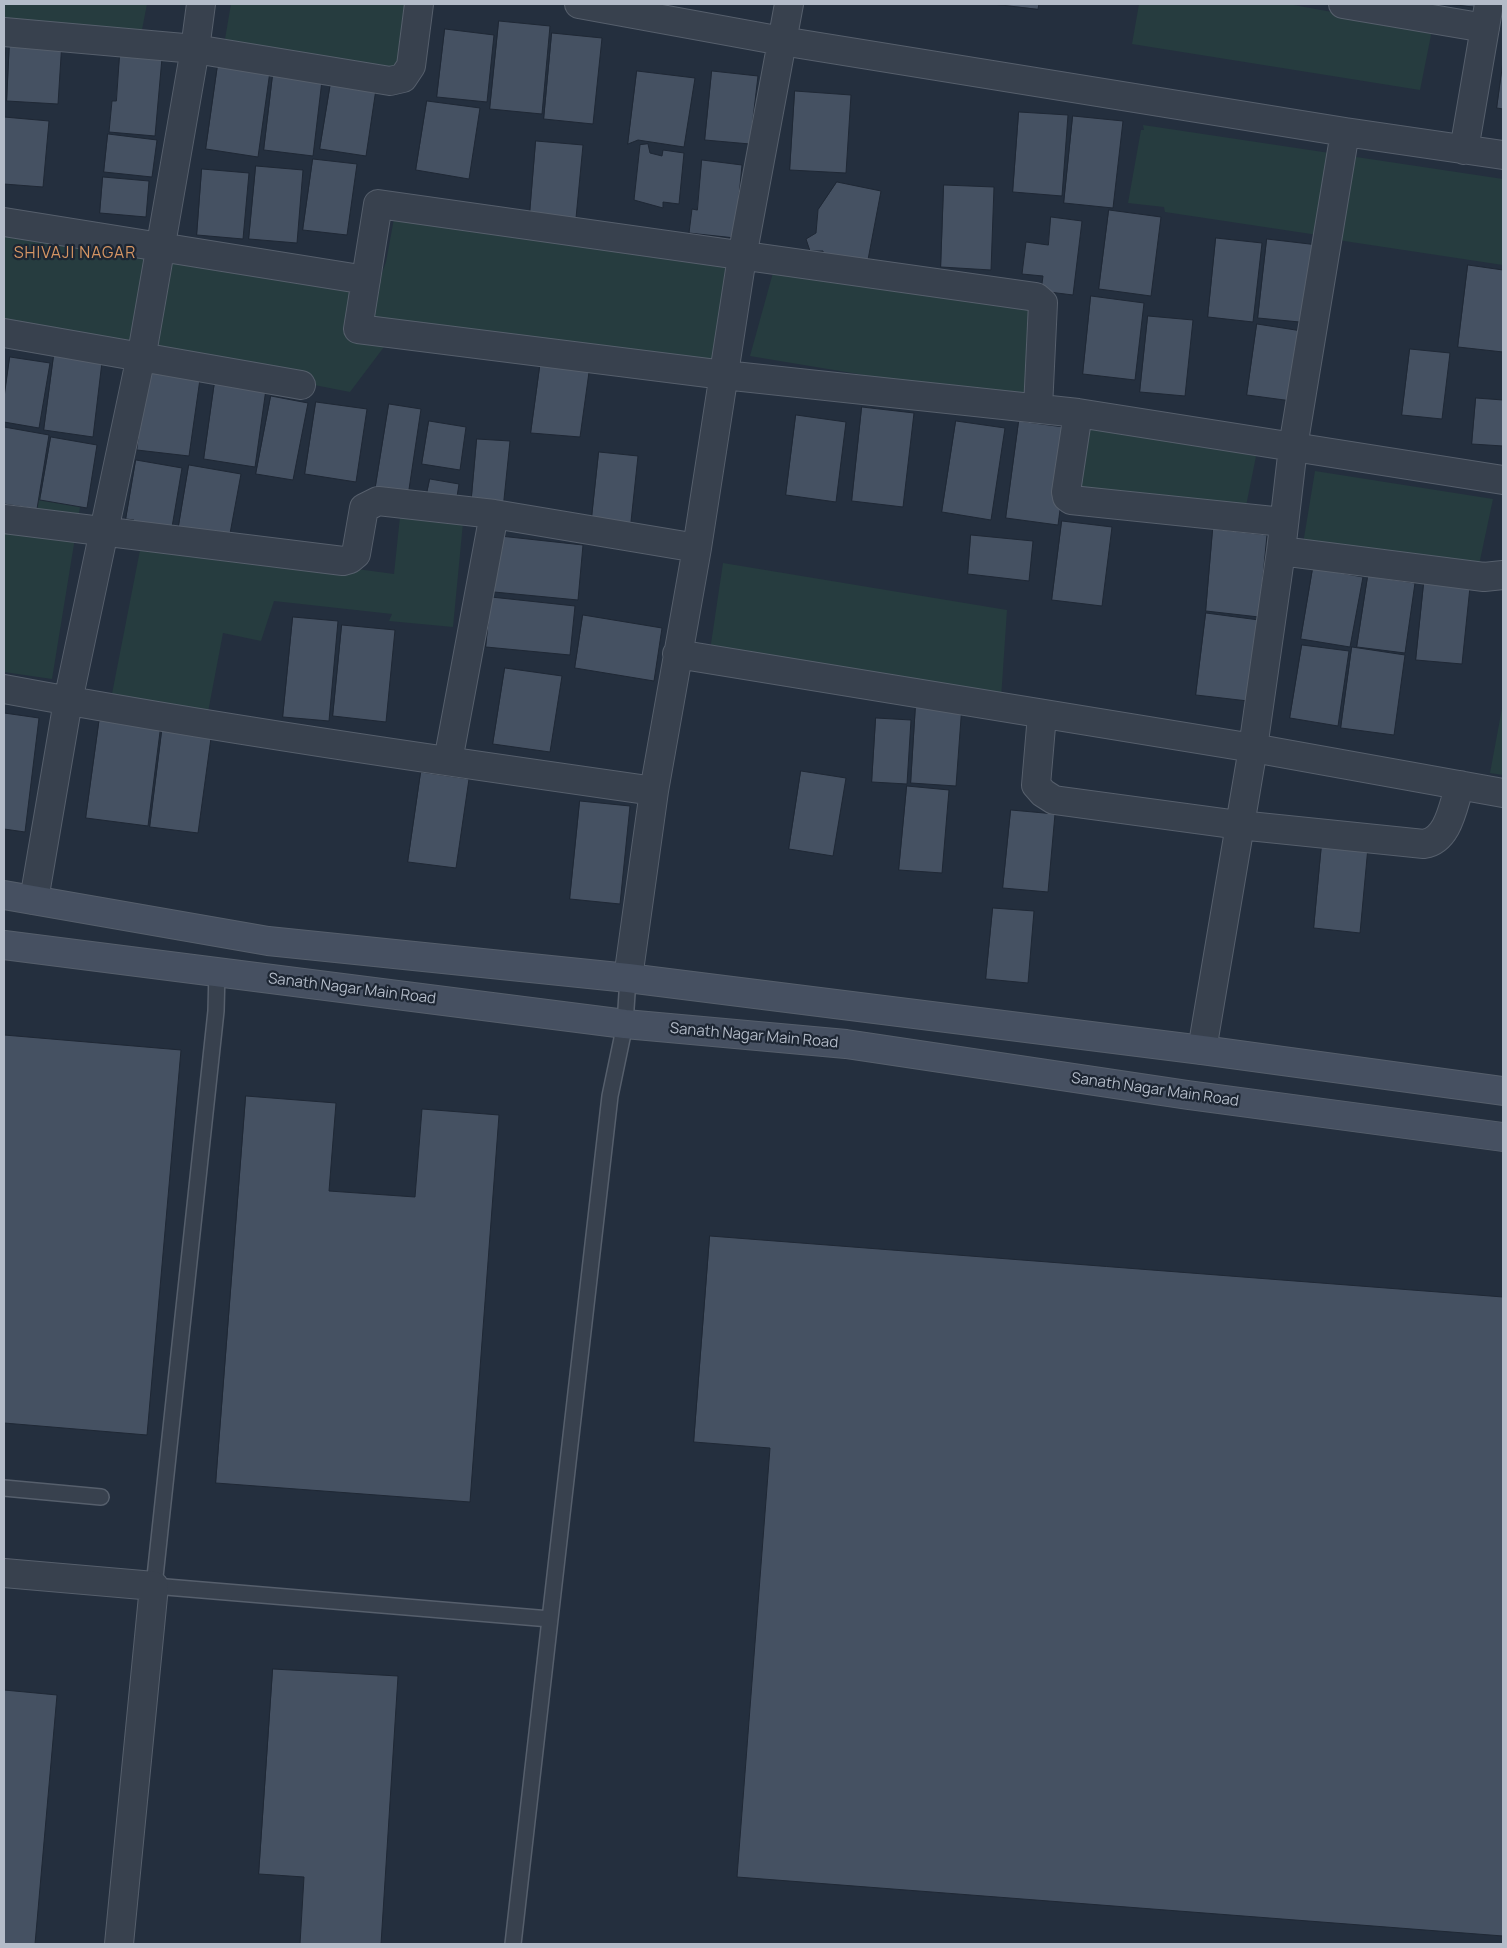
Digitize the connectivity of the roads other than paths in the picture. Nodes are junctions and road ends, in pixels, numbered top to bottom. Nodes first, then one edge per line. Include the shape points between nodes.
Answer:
1 (201, 4) edge
2 (418, 4) edge
3 (579, 4) edge
4 (789, 4) edge
5 (1343, 4) edge
6 (1487, 16) edge
7 (4, 32) edge
8 (782, 40) junction
9 (195, 49) junction
10 (1345, 132) junction
11 (1464, 150) junction
12 (1503, 154) edge
13 (4, 222) edge
14 (161, 246) junction
15 (742, 257) junction
16 (366, 280) junction
17 (4, 333) edge
18 (140, 357) junction
19 (724, 375) junction
20 (301, 385) dead end
21 (1038, 408) junction
22 (1078, 413) junction
23 (1293, 447) junction
24 (1503, 480) edge
25 (494, 514) junction
26 (4, 519) edge
27 (1283, 522) junction
28 (104, 531) junction
29 (697, 548) junction
30 (1281, 551) junction
31 (1503, 575) edge
32 (677, 654) junction
33 (4, 689) edge
34 (68, 701) junction
35 (1042, 715) junction
36 (1253, 748) junction
37 (448, 761) junction
38 (1460, 786) junction
39 (654, 791) junction
40 (1503, 792) edge
41 (1239, 825) junction
42 (4, 895) edge
43 (34, 900) junction
44 (4, 945) edge
45 (218, 971) junction
46 (628, 978) junction
47 (625, 1024) junction
48 (1202, 1050) junction
49 (1503, 1092) edge
50 (1503, 1137) edge
51 (4, 1488) edge
52 (100, 1496) dead end
53 (4, 1573) edge
54 (154, 1586) junction
55 (550, 1619) junction
56 (119, 1944) edge
57 (513, 1944) edge
58 (518, 1944) edge

1 - 9 street
2 - 9 street via 411,66 403,78 390,81
3 - 8 street
4 - 8 street
5 - 6 street
6 - 11 street
7 - 9 street
8 - 10 street
8 - 15 street
9 - 14 street
10 - 11 street
10 - 23 street
11 - 12 street
13 - 14 street
14 - 16 street
14 - 18 street
15 - 16 street via 378,204
15 - 19 street
15 - 21 street via 1036,297 1043,303
16 - 19 street via 358,329
17 - 18 street
18 - 20 street
18 - 28 street
19 - 21 street
19 - 29 street
21 - 22 street
22 - 23 street
22 - 27 street via 1066,492 1071,500
23 - 24 street
23 - 27 street
25 - 28 street via 378,501 364,508 356,554 343,561
25 - 29 street
25 - 37 street
26 - 28 street
27 - 30 street
28 - 34 street
29 - 32 street
30 - 31 street via 1484,577
30 - 36 street
32 - 35 street
32 - 39 street
33 - 34 street
34 - 37 street
34 - 43 street
35 - 36 street
35 - 41 street via 1036,785 1054,800
36 - 38 street
36 - 41 street
37 - 39 street
38 - 40 street
38 - 41 street via 1444,831 1432,843
39 - 46 street
41 - 48 street
42 - 43 street
43 - 46 street via 268,941
44 - 45 street, Sanath Nagar Main Road
45 - 47 street, Sanath Nagar Main Road
45 - 54 lane
46 - 47 lane
46 - 48 street
47 - 50 street, Sanath Nagar Main Road via 846,1044 1178,1094
47 - 55 lane via 610,1096
48 - 49 street
51 - 52 lane
53 - 54 street
54 - 55 lane
54 - 56 street
55 - 57 lane
57 - 58 lane

